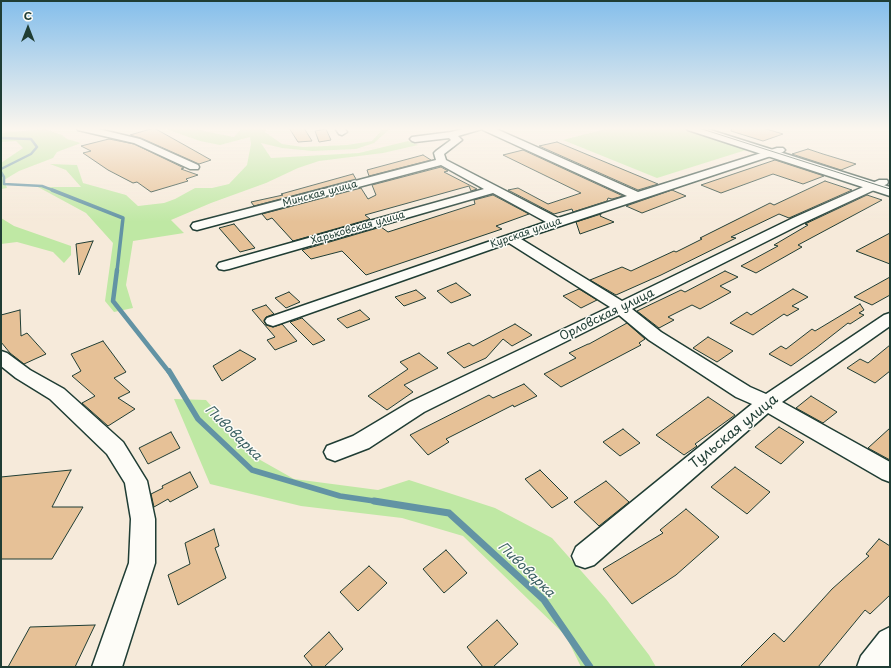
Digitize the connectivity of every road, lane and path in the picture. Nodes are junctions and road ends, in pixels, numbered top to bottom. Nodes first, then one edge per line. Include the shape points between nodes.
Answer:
1 (177, 159) edge
2 (555, 159) edge
3 (749, 159) edge
4 (800, 159) edge
5 (442, 162) joint
6 (194, 167) dead end
7 (884, 186) edge
8 (492, 190) junction
9 (637, 196) junction
10 (555, 222) junction
11 (197, 226) dead end
12 (510, 238) junction
13 (224, 266) dead end
14 (621, 308) junction
15 (890, 318) edge
16 (273, 321) dead end
17 (1, 357) edge
18 (767, 403) junction
19 (335, 452) dead end
20 (890, 474) edge
21 (585, 556) dead end
22 (890, 642) edge
23 (107, 667) edge
24 (872, 667) edge

1 - 6 street
2 - 9 street
3 - 9 street, Курская улица
4 - 7 main road
5 - 8 street
5 - 11 street, Минская улица
7 - 14 street, Орловская улица via 797,221
8 - 10 street
8 - 13 street, Харьковская улица
9 - 10 street, Курская улица
10 - 12 street, Курская улица
12 - 14 street
12 - 16 street, Курская улица
14 - 18 street via 655,336 743,392
14 - 19 street, Орловская улица via 417,406 361,442
15 - 18 street, Тульская улица
17 - 23 street via 23,374 57,394 115,448 136,481 143,519 142,563
18 - 20 street
18 - 21 street, Тульская улица
22 - 24 street

